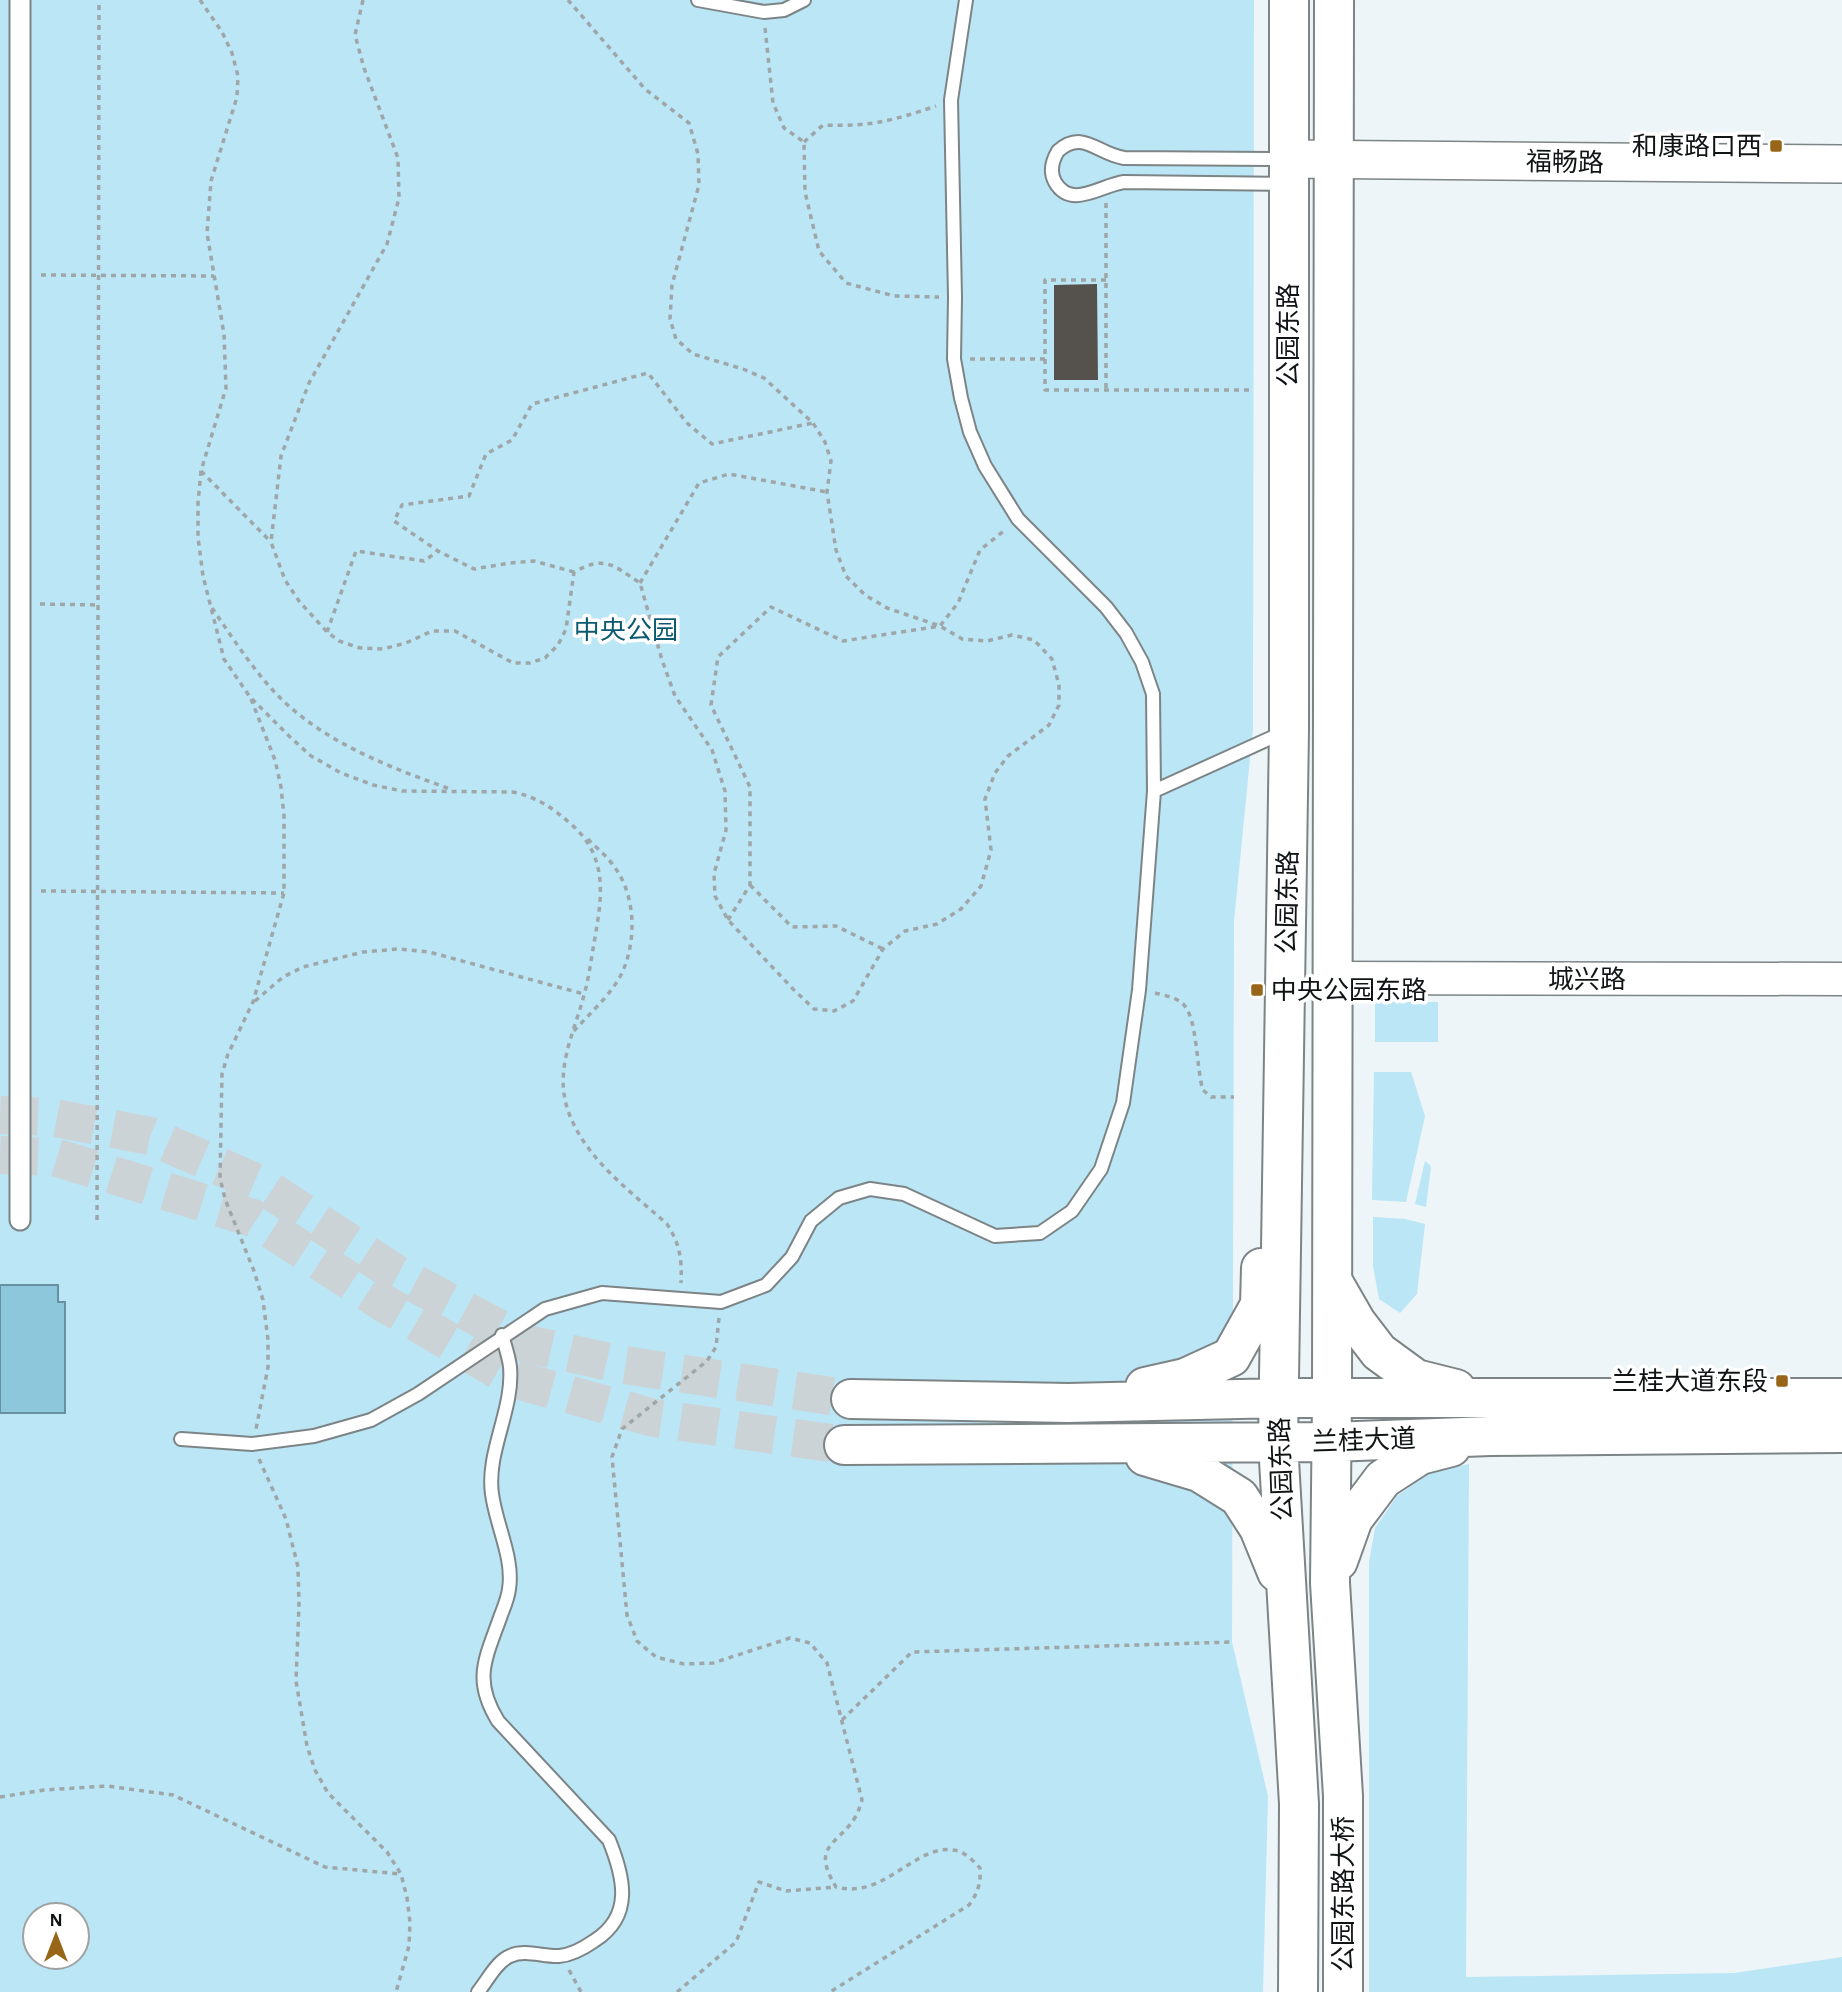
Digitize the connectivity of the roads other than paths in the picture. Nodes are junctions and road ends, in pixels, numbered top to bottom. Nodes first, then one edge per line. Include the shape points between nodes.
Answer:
1 (20, 0) edge
2 (698, 0) edge
3 (804, 0) edge
4 (965, 0) edge
5 (1289, 0) edge
6 (1334, 0) edge
7 (1842, 164) edge
8 (1288, 172) junction
9 (1333, 172) junction
10 (1842, 188) edge
11 (1289, 730) junction
12 (1154, 791) junction
13 (1332, 978) junction
14 (1842, 979) edge
15 (1284, 1108) junction
16 (20, 1220) dead end
17 (1332, 1279) junction
18 (502, 1335) junction
19 (1279, 1398) junction
20 (1842, 1398) edge
21 (851, 1399) tunnel mouth
22 (1332, 1399) junction
23 (1068, 1403) junction
24 (1493, 1418) junction
25 (1842, 1433) edge
26 (181, 1439) dead end
27 (1331, 1442) junction
28 (1278, 1443) junction
29 (1106, 1444) junction
30 (844, 1445) tunnel mouth
31 (1330, 1583) junction
32 (1289, 1609) junction
33 (1343, 1796) joint
34 (1298, 1804) joint
35 (478, 1992) edge
36 (1298, 1992) edge
37 (1343, 1992) edge

1 - 16 street
2 - 3 lane via 764,12 784,10
4 - 12 lane via 951,100 954,359 970,432 1018,519 1106,607 1142,662 1153,694
5 - 8 main road, 公园东路
6 - 9 main road, 公园东路
7 - 9 main road, 福畅路
8 - 8 lane via 1124,158 1083,142 1058,151 1051,169 1064,192 1081,196 1125,182
8 - 9 main road, 福畅路
8 - 11 main road, 公园东路
9 - 10 main road, 福畅路
9 - 13 main road, 公园东路
11 - 12 lane
11 - 15 main road, 公园东路
12 - 18 lane via 1139,990 1123,1103 1101,1169 1072,1211 1040,1233 995,1236 904,1194 870,1189 839,1198 811,1220 792,1257 765,1285 721,1302 602,1293 545,1308
13 - 14 street, 城兴路
13 - 17 main road, 公园东路
15 - 19 main road, 公园东路
15 - 23 main road via 1265,1164 1260,1305 1231,1357 1185,1378
17 - 22 main road, 公园东路
17 - 24 main road via 1379,1352 1416,1379
18 - 26 lane via 418,1394 371,1420 314,1436 252,1444
18 - 35 lane via 509,1385 491,1492 510,1574 509,1591 484,1665 483,1685 498,1721 609,1840 624,1891 622,1907 603,1936 561,1956 511,1955
19 - 22 main road, 兰桂大道
19 - 23 main road, 兰桂大道
19 - 28 main road, 公园东路
20 - 24 main road, 兰桂大道
21 - 23 main road, 兰桂大道
22 - 24 main road, 兰桂大道
22 - 27 main road, 公园东路
24 - 25 main road, 兰桂大道
24 - 27 main road, 兰桂大道
24 - 31 main road via 1383,1479 1353,1519
27 - 28 main road, 兰桂大道
27 - 31 main road, 公园东路
28 - 29 main road, 兰桂大道
28 - 32 main road, 公园东路
29 - 30 main road, 兰桂大道
29 - 32 main road via 1199,1472 1239,1497 1273,1558
31 - 33 main road, 公园东路
32 - 34 main road, 公园东路
33 - 37 main road, 公园东路大桥
34 - 36 main road, 公园东路大桥

